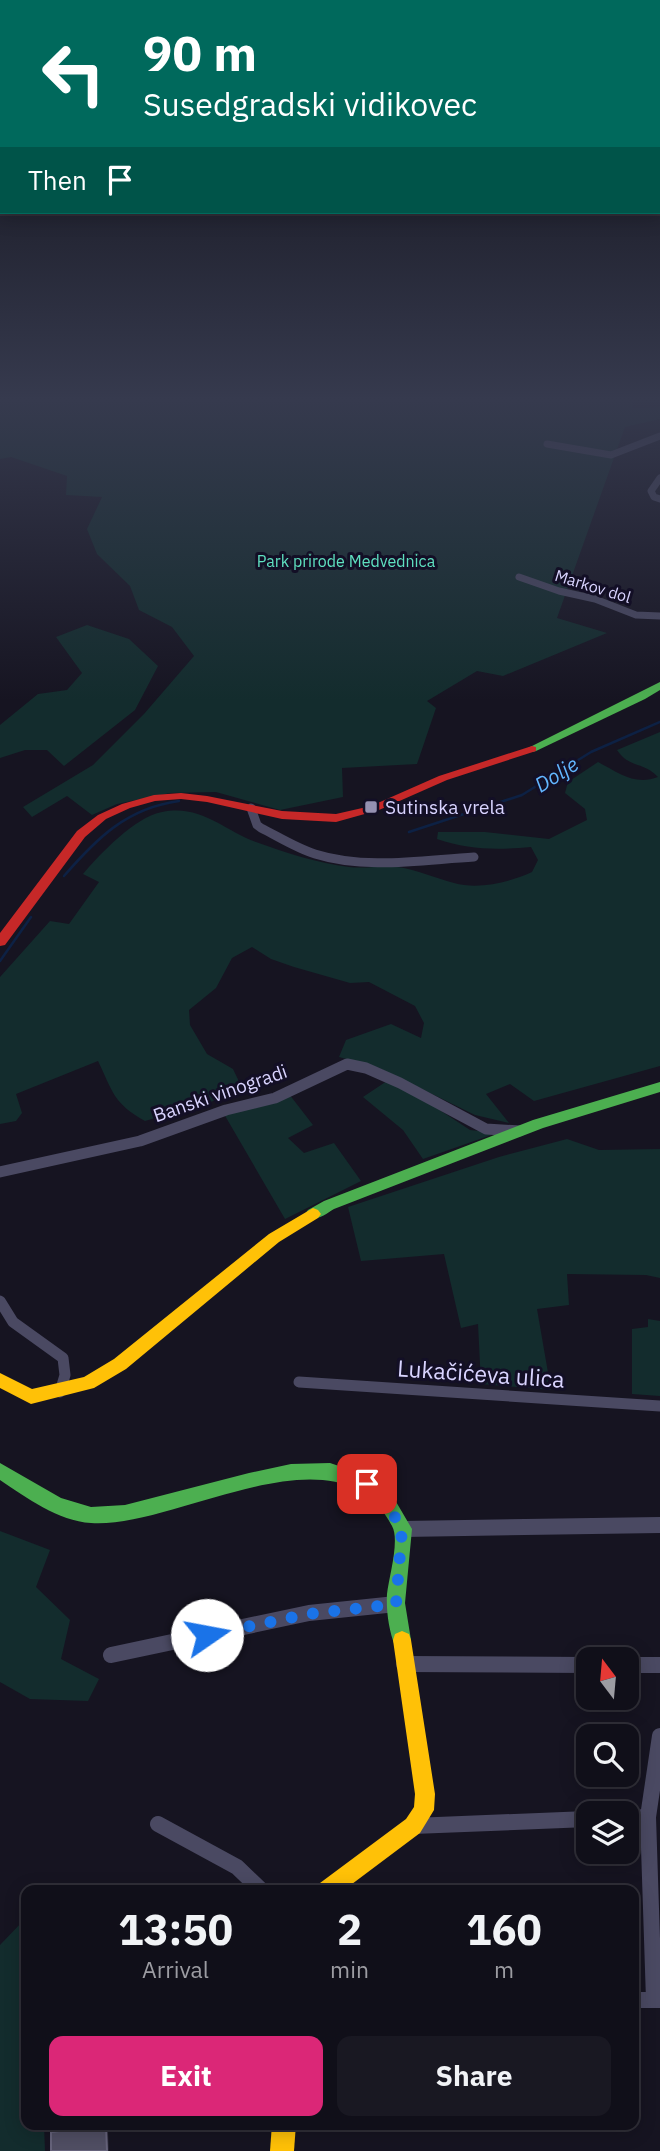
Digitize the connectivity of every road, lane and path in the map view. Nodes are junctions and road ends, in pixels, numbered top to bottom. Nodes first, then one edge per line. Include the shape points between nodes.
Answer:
1 (519, 577) dead end
2 (660, 616) edge
3 (660, 685) edge
4 (251, 808) junction
5 (474, 857) dead end
6 (0, 942) edge
7 (660, 1087) edge
8 (520, 1131) junction
9 (0, 1172) edge
10 (0, 1301) edge
11 (0, 1380) edge
12 (299, 1382) dead end
13 (60, 1392) junction
14 (660, 1406) edge
15 (0, 1471) edge
16 (660, 1525) edge
17 (402, 1529) junction
18 (396, 1604) junction
19 (111, 1655) dead end
20 (404, 1664) junction
21 (576, 1665) edge
22 (639, 1665) edge
23 (660, 1665) edge
24 (660, 1736) edge
25 (639, 1817) edge
26 (649, 1817) junction
27 (576, 1819) edge
28 (158, 1824) dead end
29 (413, 1826) junction
30 (256, 1885) edge
31 (334, 1885) edge
32 (639, 2000) edge
33 (657, 2000) edge
34 (284, 2130) edge
35 (282, 2151) edge

1 - 2 street, Markov dol via 636,615
3 - 4 street via 523,752 433,782 368,811 315,819
4 - 5 street via 261,828 328,858
4 - 6 street via 173,795 143,800 111,813 77,838
7 - 8 street, Banski vinogradi
8 - 9 street, Banski vinogradi via 486,1129 400,1083 346,1064 275,1098 140,1141
8 - 13 street, Banski vinogradi via 329,1205 274,1238 120,1364 88,1383
10 - 13 street via 13,1322 63,1358
11 - 13 street, Banski vinogradi via 31,1397
12 - 14 street, Lukačićeva ulica
15 - 17 street via 52,1503 90,1516 131,1514 284,1473 316,1469 367,1484 384,1499
16 - 17 street
17 - 18 street
18 - 19 street via 309,1614
18 - 20 street
20 - 21 street
20 - 29 street via 425,1794 424,1810
22 - 23 street
24 - 26 street
25 - 26 street
26 - 33 street
27 - 29 street
28 - 30 street via 237,1867
29 - 31 street
32 - 33 street
34 - 35 street

